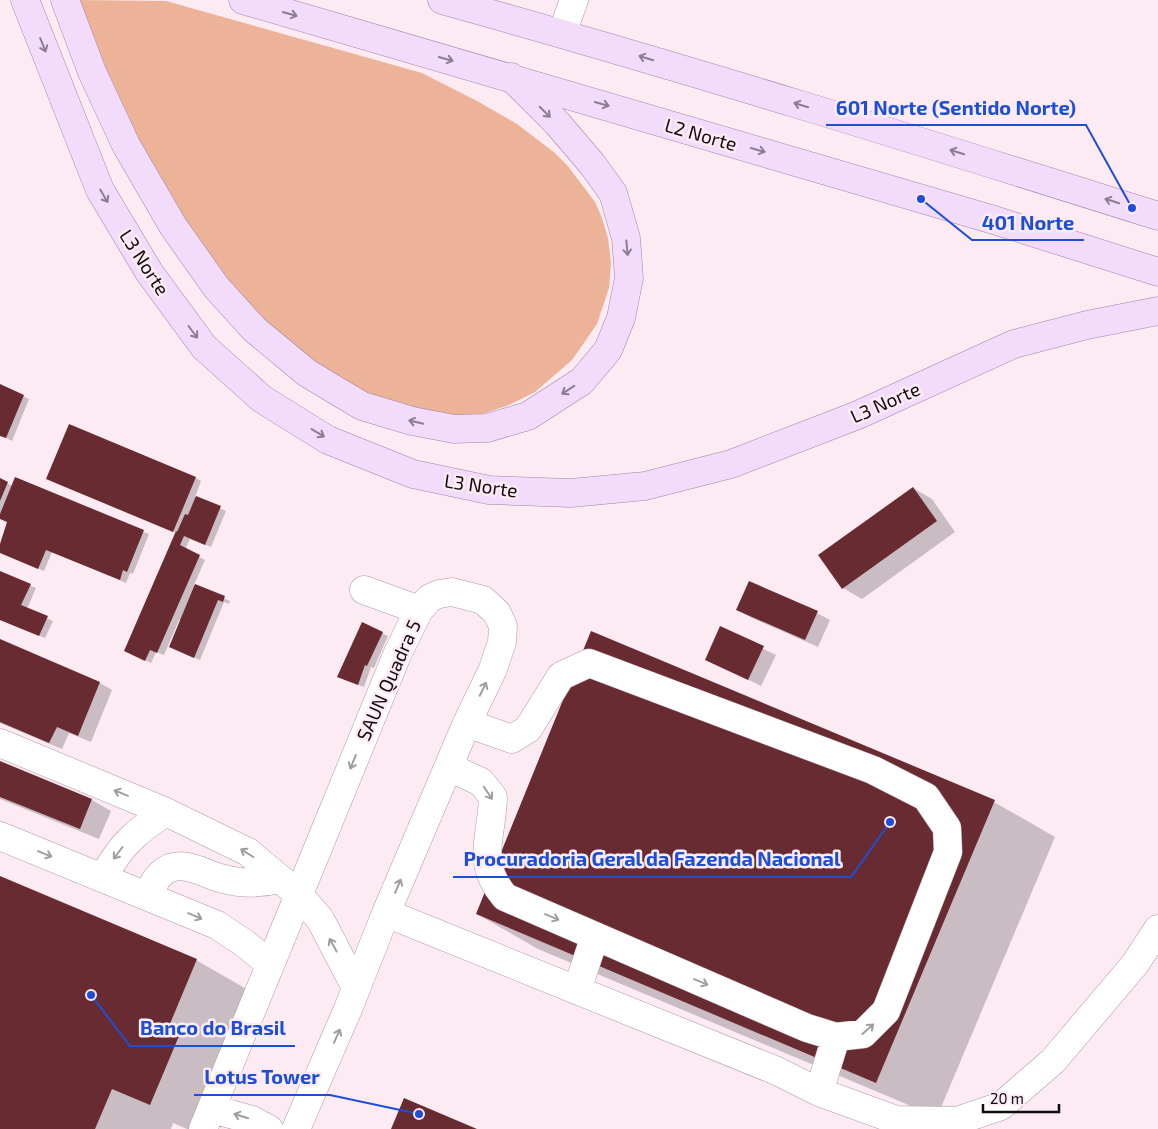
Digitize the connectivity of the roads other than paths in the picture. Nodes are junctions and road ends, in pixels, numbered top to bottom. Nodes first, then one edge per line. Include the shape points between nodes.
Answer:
1 (25, 0) edge
2 (65, 0) edge
3 (243, 0) edge
4 (442, 0) edge
5 (489, 0) edge
6 (574, 0) edge
7 (564, 28) junction
8 (593, 42) junction
9 (511, 77) junction
10 (1158, 216) edge
11 (1158, 272) edge
12 (1158, 311) edge
13 (364, 590) dead end
14 (419, 610) junction
15 (466, 723) junction
16 (0, 743) edge
17 (449, 767) junction
18 (166, 812) junction
19 (0, 836) edge
20 (103, 877) junction
21 (289, 887) junction
22 (147, 896) junction
23 (386, 913) junction
24 (1158, 929) edge
25 (595, 936) junction
26 (270, 964) junction
27 (356, 988) junction
28 (577, 990) junction
29 (836, 1037) junction
30 (820, 1092) junction
31 (207, 1119) edge
32 (268, 1129) edge
33 (296, 1129) edge

1 -> 12 main road, L3 Norte via 100,190 149,272 204,347 262,399 328,440 413,474 489,490 571,493 645,486 732,464 858,415 1014,344
9 -> 2 main road via 557,123 613,193 626,238 629,278 621,318 608,350 582,381 528,416 487,428 454,430 362,406 307,373 254,329 216,287 173,226 126,145 92,72
3 -> 9 main road, L2 Norte
4 - 8 main road
5 - 7 main road
6 - 7 street
7 - 8 main road
10 -> 8 main road
9 -> 11 main road, L2 Norte
13 - 14 street
15 -> 14 street, SAUN Quadra 5 via 493,669 502,642 502,626 497,613 483,600 452,592 430,598
14 -> 21 street, SAUN Quadra 5
15 - 17 street, SAUN Quadra 5
29 -> 15 street via 863,1034 886,1011 948,852 947,828 926,797 873,770 589,662 561,676 528,729 512,739
18 -> 16 street
23 -> 17 street, SAUN Quadra 5
17 -> 25 street via 481,782 493,797 486,845 488,871 496,886 506,897
18 -> 20 street via 131,837 116,854
21 -> 18 street via 248,852
19 -> 20 street
20 - 22 street
21 - 22 street via 242,883 194,867 179,866 159,876
21 - 26 street, SAUN Quadra 5
27 -> 21 street via 320,919
22 -> 26 street via 217,925
23 - 27 street, SAUN Quadra 5
23 - 28 street
24 - 30 street via 1135,964 1053,1062 1001,1106 957,1121 896,1120
25 - 28 street
25 -> 29 street via 807,1028
26 - 31 street, SAUN Quadra 5
33 -> 27 street, SAUN Quadra 5
28 - 30 street
29 - 30 street
32 -> 31 street via 252,1120

